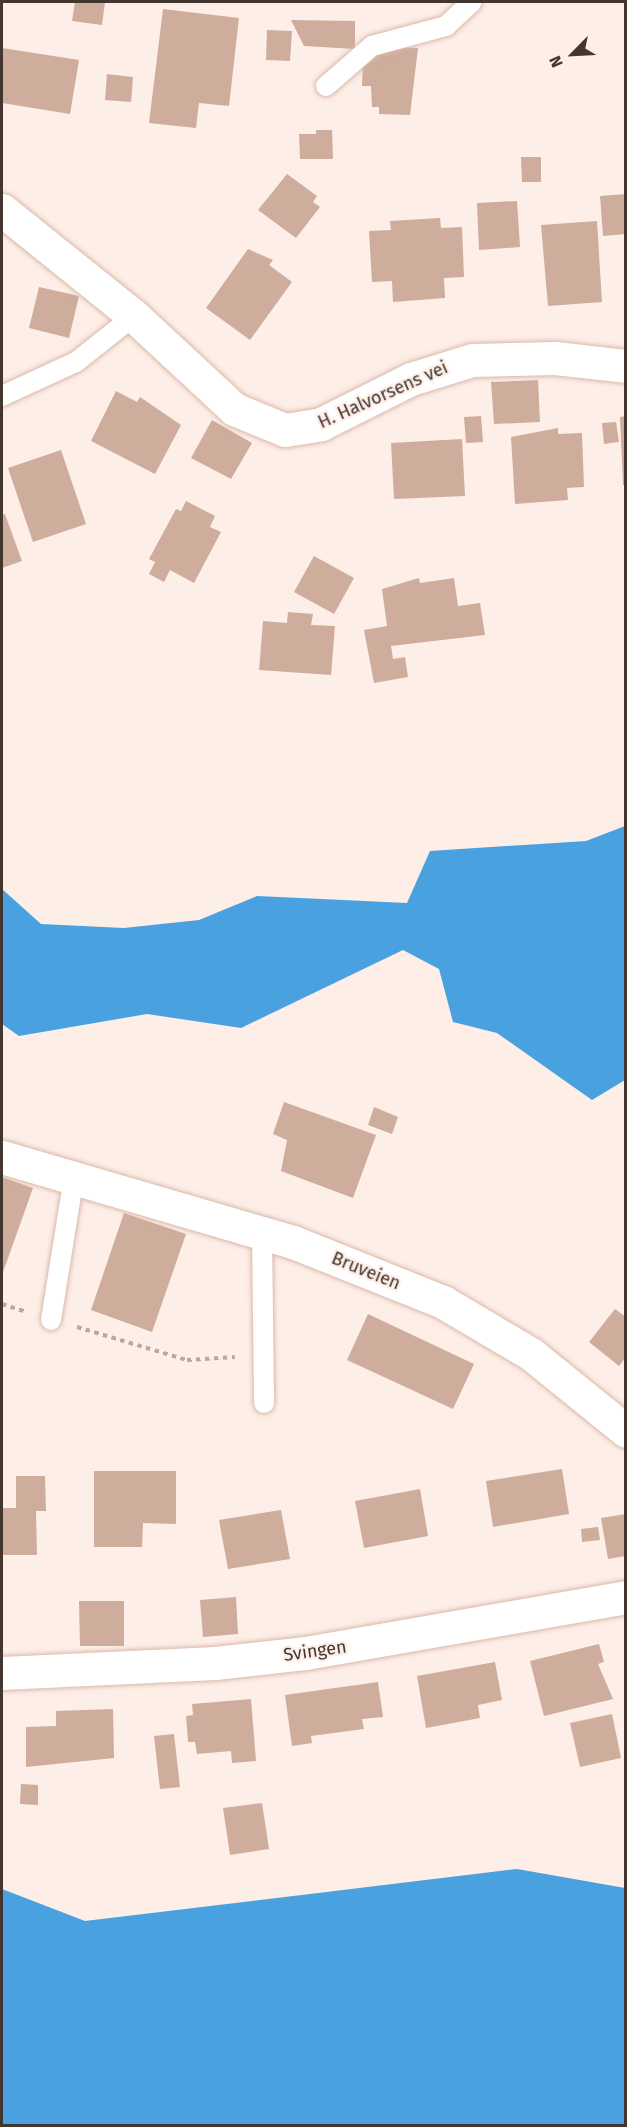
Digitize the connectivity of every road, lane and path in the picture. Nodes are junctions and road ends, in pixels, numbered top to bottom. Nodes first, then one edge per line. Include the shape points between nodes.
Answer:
1 (472, 2) edge
2 (326, 86) dead end
3 (2, 210) edge
4 (134, 315) junction
5 (626, 366) edge
6 (2, 396) edge
7 (2, 1156) edge
8 (74, 1176) junction
9 (262, 1233) junction
10 (2, 1304) edge
11 (51, 1320) junction
12 (263, 1356) junction
13 (264, 1402) dead end
14 (626, 1431) edge
15 (626, 1598) edge
16 (2, 1672) edge

1 - 2 lane via 446,26 372,46
3 - 4 street, H. Halvorsens vei
4 - 5 street, H. Halvorsens vei via 234,409 285,430 321,424 411,379 472,360 555,358
4 - 6 lane via 76,362
7 - 8 street, Bruveien
8 - 9 street, Bruveien
8 - 11 lane
9 - 12 lane
9 - 14 street, Bruveien via 443,1302 489,1327 585,1394
10 - 11 path
11 - 12 path via 187,1360
12 - 13 lane
15 - 16 street, Svingen via 306,1653 215,1663

